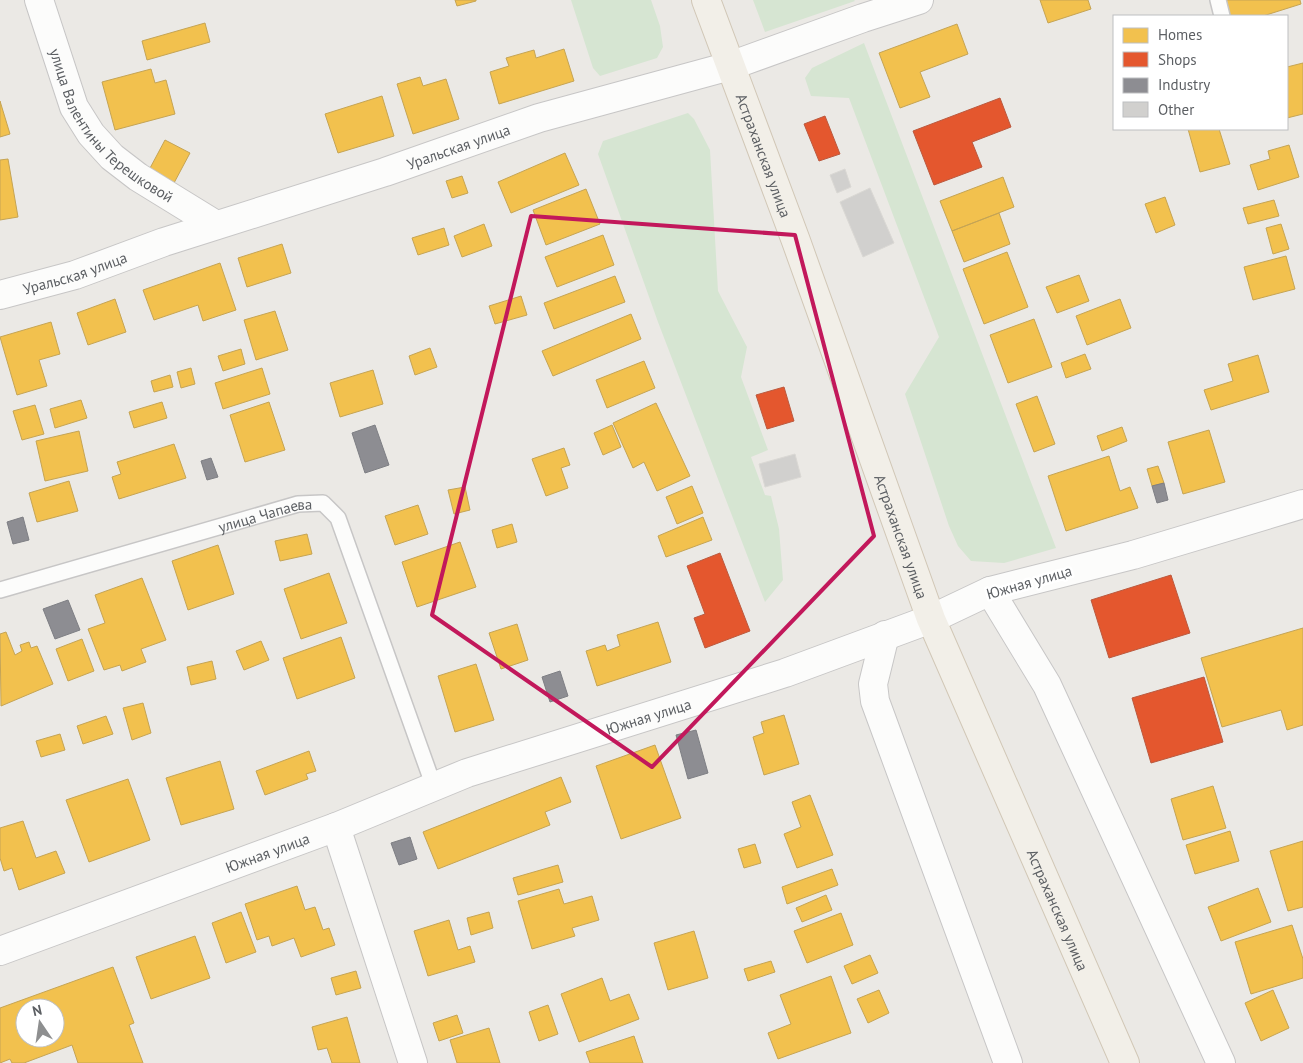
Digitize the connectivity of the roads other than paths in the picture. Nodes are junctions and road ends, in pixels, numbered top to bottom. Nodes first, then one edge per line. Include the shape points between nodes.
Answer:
1 (39, 0) edge
2 (706, 0) edge
3 (919, 0) edge
4 (1218, 0) edge
5 (1222, 15) edge
6 (730, 66) junction
7 (216, 225) junction
8 (0, 295) edge
9 (1303, 504) edge
10 (0, 590) edge
11 (990, 592) junction
12 (931, 619) junction
13 (885, 635) junction
14 (434, 787) junction
15 (336, 827) junction
16 (0, 951) edge
17 (413, 1063) edge
18 (1008, 1063) edge
19 (1125, 1063) edge
20 (1221, 1063) edge

1 - 7 street, улица Валентины Терешковой via 74,107 91,134 138,178
2 - 6 main road, Астраханская улица
3 - 6 street, Уральская улица
4 - 5 lane
6 - 7 street, Уральская улица via 539,118 385,172
6 - 12 main road, Астраханская улица
7 - 8 street, Уральская улица via 75,275
9 - 11 street, Южная улица via 1133,555
10 - 14 lane, улица Чапаева via 298,504 324,503 338,518
11 - 12 street, Южная улица
11 - 20 street via 1047,685
12 - 13 street, Южная улица
12 - 19 main road, Астраханская улица
13 - 14 street, Южная улица via 785,673 467,773
13 - 18 street via 873,684 875,700
14 - 15 street, Южная улица
15 - 16 street, Южная улица
15 - 17 street

